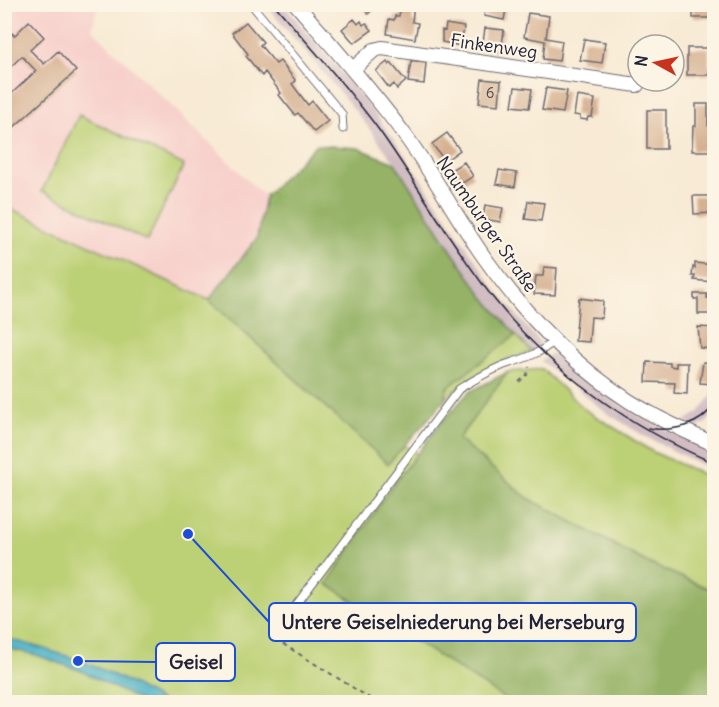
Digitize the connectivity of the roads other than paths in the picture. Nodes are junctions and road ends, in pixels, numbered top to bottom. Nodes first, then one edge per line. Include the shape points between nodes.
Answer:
1 (251, 4) edge
2 (296, 4) edge
3 (353, 69) junction
4 (626, 83) edge
5 (343, 129) dead end
6 (554, 341) junction
7 (714, 444) edge
8 (280, 636) road end

1 - 5 lane via 342,114
2 - 3 street, Naumburger Straße
3 - 4 street, Finkenweg via 374,50 382,48
3 - 6 street, Naumburger Straße via 405,135 483,256
6 - 7 street, Naumburger Straße via 629,401
6 - 8 lane via 541,352 459,389 284,621

